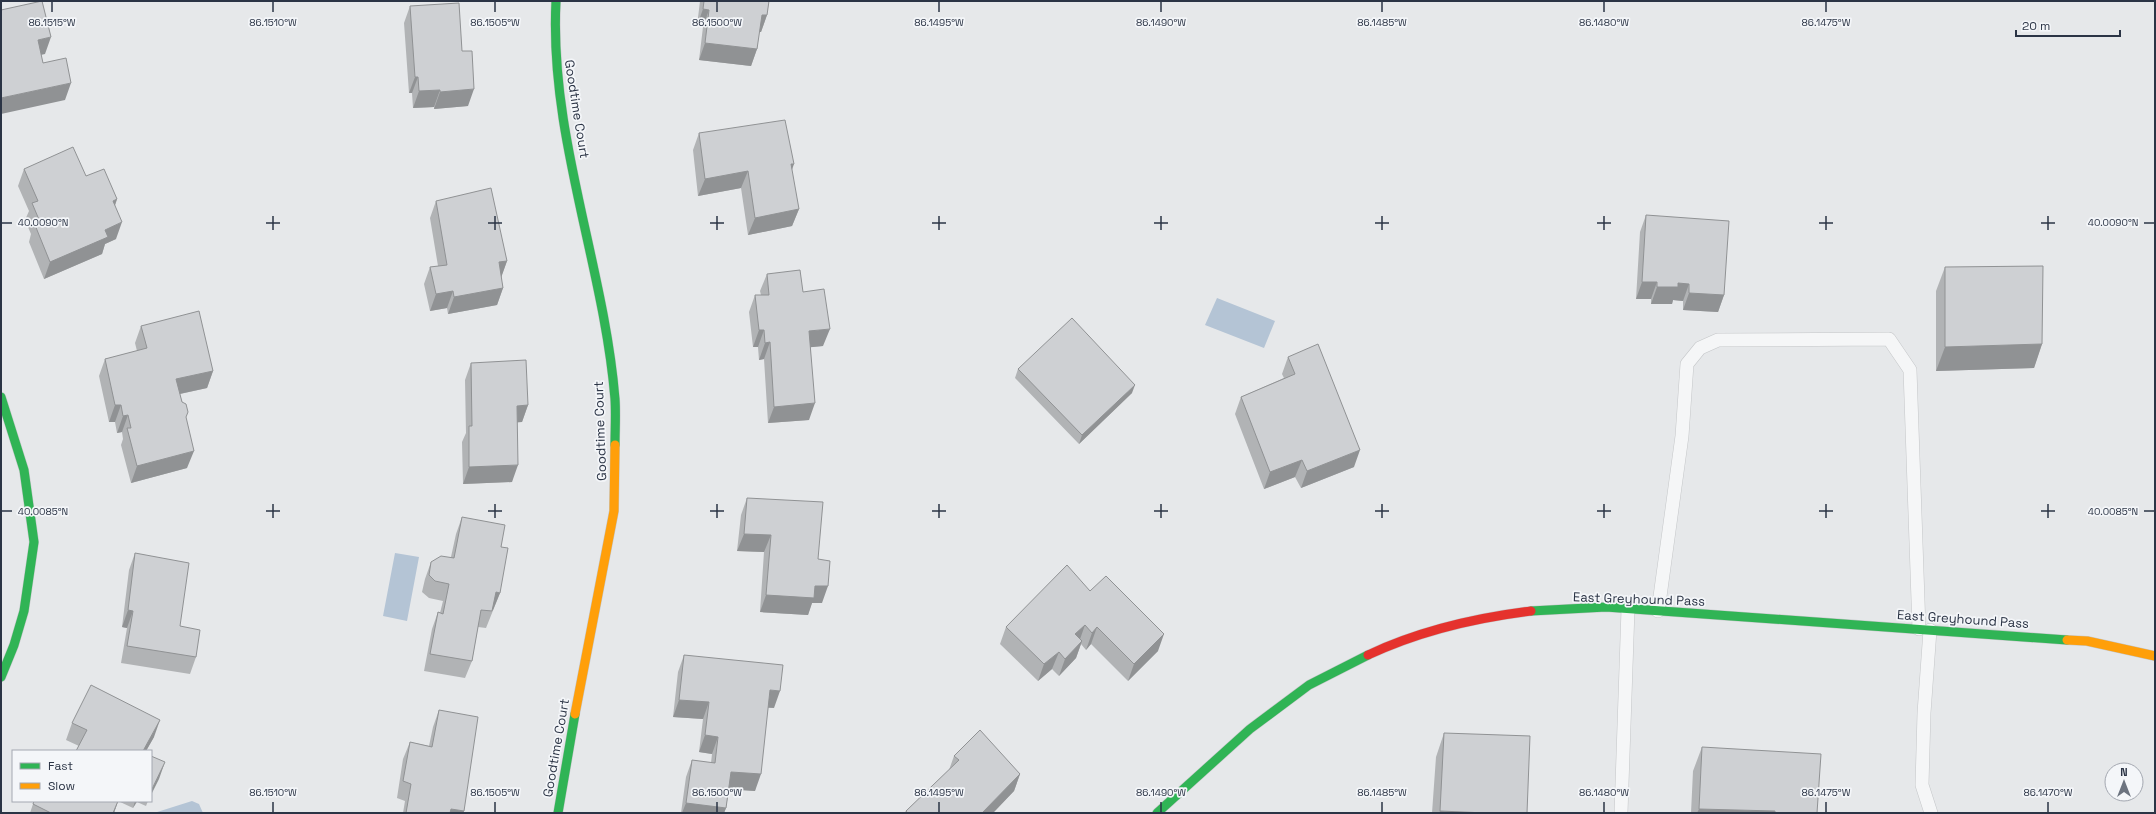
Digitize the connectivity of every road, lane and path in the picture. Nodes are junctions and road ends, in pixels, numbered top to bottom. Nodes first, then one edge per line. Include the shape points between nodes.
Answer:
1 (556, 1) edge
2 (1, 397) edge
3 (1628, 609) junction
4 (1658, 611) junction
5 (1925, 630) junction
6 (2155, 656) edge
7 (1, 677) edge
8 (558, 813) edge
9 (1157, 813) edge
10 (1621, 813) edge
11 (1931, 813) edge

1 - 8 street, Goodtime Court via 554,39 560,102 605,327 614,400 614,511
2 - 7 street via 14,429 28,485 34,541 26,598 10,659
3 - 4 street, East Greyhound Pass
3 - 9 street, East Greyhound Pass via 1546,609 1485,617 1431,631 1369,654 1309,685 1250,729
3 - 10 lane
4 - 5 street, East Greyhound Pass
4 - 5 lane via 1682,436 1687,364 1700,348 1718,340 1889,339 1910,370
5 - 6 street, East Greyhound Pass via 2087,641
5 - 11 lane via 1922,785

